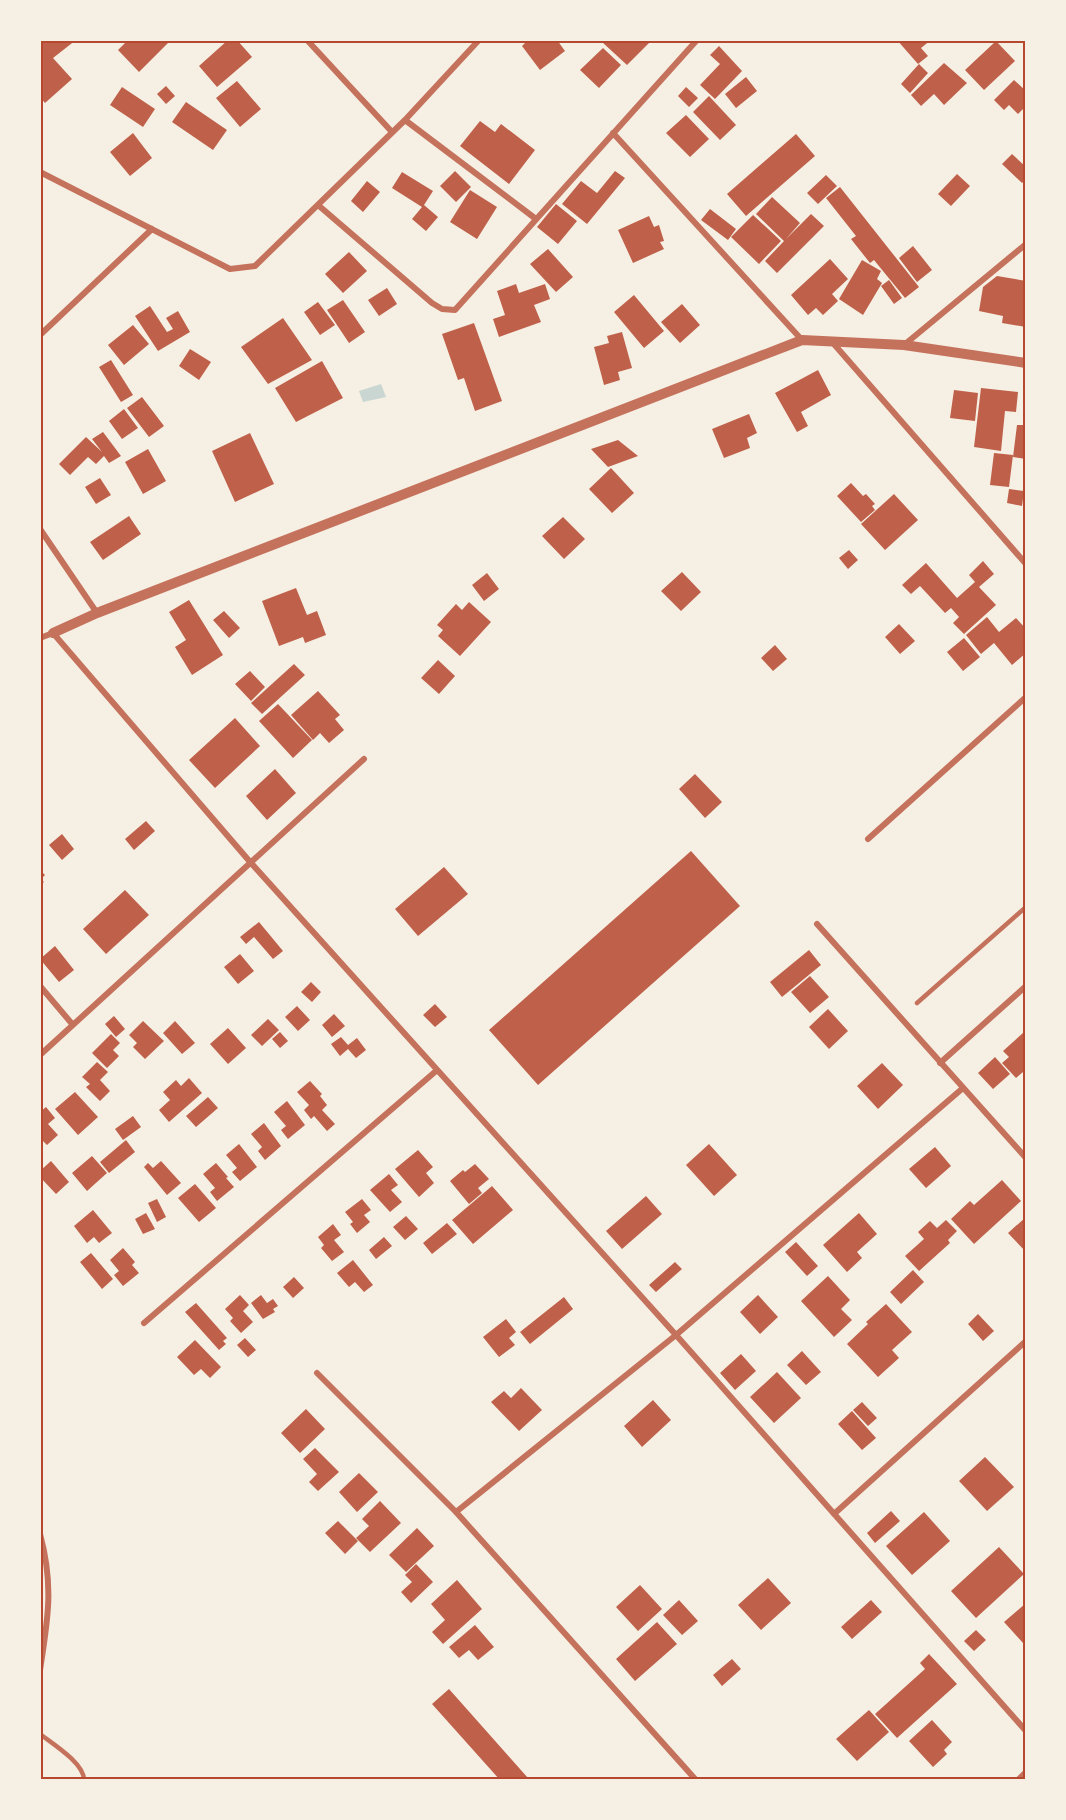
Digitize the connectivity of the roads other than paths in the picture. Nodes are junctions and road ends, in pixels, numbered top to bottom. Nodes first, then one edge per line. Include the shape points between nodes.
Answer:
1 (307, 40) edge
2 (471, 40) edge
3 (479, 40) edge
4 (697, 40) edge
5 (470, 49) junction
6 (405, 120) junction
7 (392, 132) junction
8 (614, 133) junction
9 (40, 172) edge
10 (318, 205) junction
11 (536, 219) junction
12 (152, 229) junction
13 (1026, 244) edge
14 (40, 335) edge
15 (802, 340) junction
16 (831, 340) junction
17 (904, 345) junction
18 (1026, 363) edge
19 (40, 529) edge
20 (1026, 564) edge
21 (97, 613) junction
22 (53, 633) junction
23 (40, 638) edge
24 (1026, 697) edge
25 (364, 759) dead end
26 (868, 839) dead end
27 (251, 863) junction
28 (1026, 907) edge
29 (817, 924) dead end
30 (40, 986) edge
31 (1026, 986) edge
32 (917, 1004) dead end
33 (73, 1025) junction
34 (40, 1055) edge
35 (940, 1063) junction
36 (436, 1071) junction
37 (963, 1089) junction
38 (1026, 1158) edge
39 (144, 1323) dead end
40 (676, 1335) junction
41 (1026, 1341) edge
42 (317, 1373) dead end
43 (456, 1512) junction
44 (834, 1514) junction
45 (40, 1534) edge
46 (40, 1670) edge
47 (1026, 1731) edge
48 (40, 1734) edge
49 (1026, 1772) edge
50 (84, 1779) edge
51 (696, 1779) edge
52 (1018, 1779) edge

1 - 7 street
2 - 5 street
3 - 5 street
4 - 8 street
5 - 6 street
6 - 7 street
6 - 11 street
7 - 10 street
8 - 11 street
8 - 15 street
9 - 12 street
10 - 11 street via 432,303 454,310
10 - 12 street via 255,266 230,269
12 - 14 street
13 - 17 street
15 - 16 street
15 - 21 street
16 - 17 street
16 - 20 street
17 - 18 street
19 - 21 street
21 - 22 street
22 - 23 street
22 - 27 street
24 - 26 street
25 - 27 street
27 - 33 street
27 - 36 street
28 - 32 lane
29 - 35 street
30 - 33 street
31 - 35 street
33 - 34 street
35 - 37 street
36 - 39 street
36 - 40 street
37 - 38 street
37 - 40 street
40 - 43 street
40 - 44 street
41 - 44 street
42 - 43 street
43 - 51 street
44 - 47 street
45 - 46 street via 50,1604
48 - 50 lane via 68,1755
49 - 52 street

